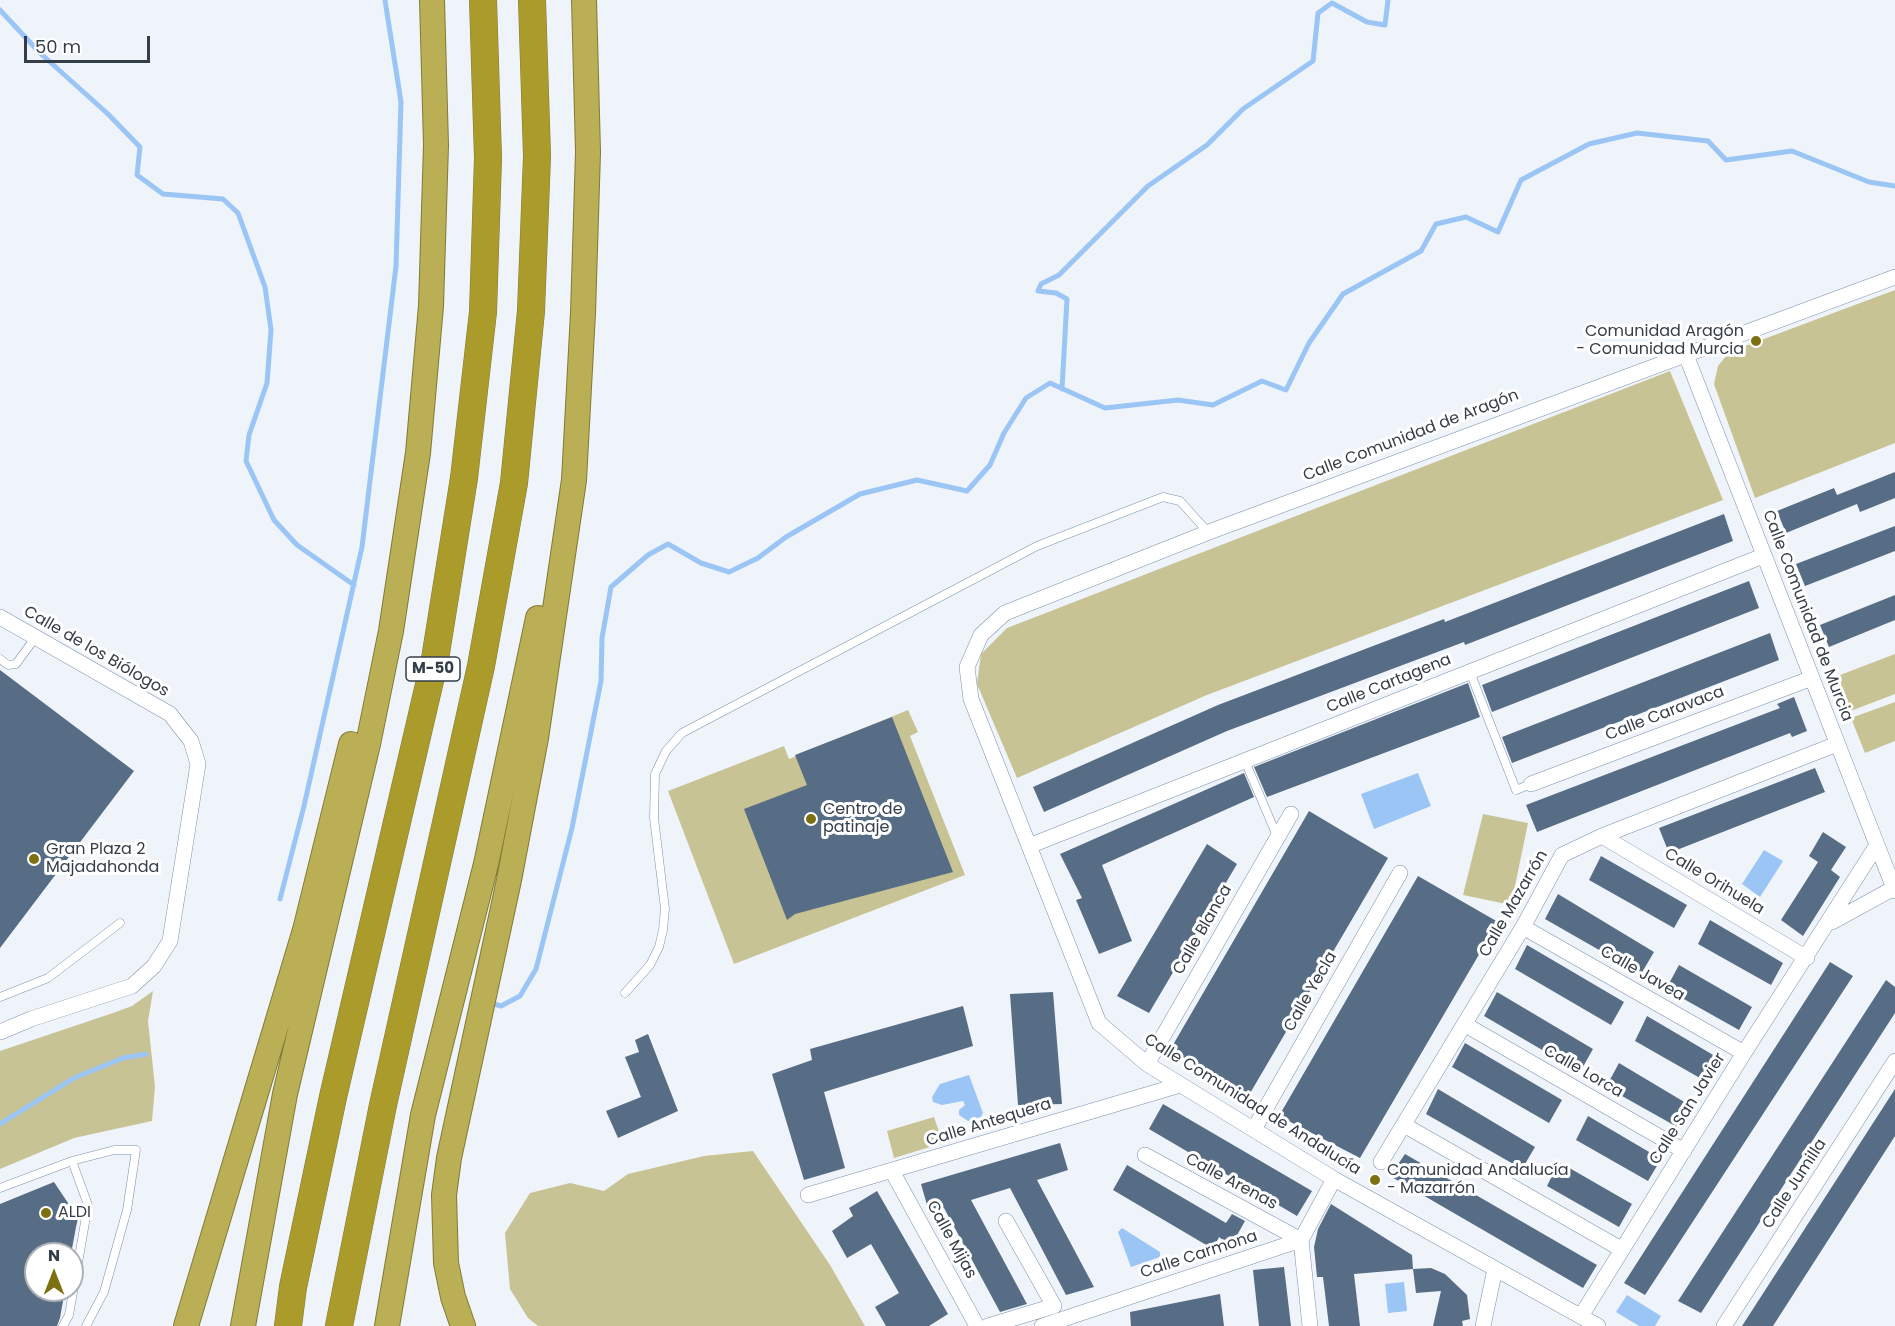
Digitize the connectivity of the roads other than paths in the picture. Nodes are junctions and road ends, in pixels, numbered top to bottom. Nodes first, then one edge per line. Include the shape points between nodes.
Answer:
1 (432, 0) edge
2 (483, 0) edge
3 (532, 0) edge
4 (584, 0) edge
5 (1895, 277) edge
6 (583, 313) junction
7 (1686, 355) junction
8 (412, 488) junction
9 (1209, 532) junction
10 (1763, 556) junction
11 (0, 617) edge
12 (34, 638) junction
13 (0, 659) edge
14 (967, 667) joint
15 (1470, 672) junction
16 (1812, 678) junction
17 (1838, 744) junction
18 (1245, 760) junction
19 (1531, 784) joint
20 (1290, 814) dead end
21 (1602, 836) junction
22 (1277, 837) junction
23 (1877, 845) junction
24 (1029, 846) junction
25 (1400, 873) dead end
26 (1894, 889) edge
27 (120, 923) dead end
28 (1829, 924) junction
29 (1523, 927) junction
30 (1807, 958) junction
31 (625, 993) dead end
32 (0, 997) edge
33 (1464, 1024) junction
34 (0, 1032) edge
35 (1744, 1053) junction
36 (1895, 1061) edge
37 (1147, 1064) junction
38 (1180, 1085) junction
39 (1404, 1125) junction
40 (1254, 1129) junction
41 (1684, 1150) junction
42 (1145, 1155) dead end
43 (72, 1161) junction
44 (1381, 1162) dead end
45 (892, 1171) junction
46 (1334, 1179) junction
47 (0, 1188) edge
48 (808, 1195) dead end
49 (1006, 1221) dead end
50 (1301, 1240) junction
51 (1621, 1249) junction
52 (1495, 1269) junction
53 (1581, 1316) junction
54 (63, 1326) edge
55 (86, 1326) edge
56 (186, 1326) edge
57 (243, 1326) edge
58 (288, 1326) edge
59 (339, 1326) edge
60 (387, 1326) edge
61 (463, 1326) edge
62 (977, 1326) edge
63 (988, 1326) edge
64 (1042, 1326) edge
65 (1310, 1326) edge
66 (1483, 1326) edge
67 (1598, 1326) edge
68 (1724, 1326) edge

1 - 8 highway via 436,144 431,306
2 - 58 highway, M-50 via 488,158 483,312 464,478 435,659 333,1097
3 - 59 highway, M-50 via 537,156 531,311 514,483 481,666 383,1105
4 - 6 highway via 588,152
5 - 7 street, Calle Comunidad de Aragón
6 - 60 highway via 561,485 528,675 486,864 423,1115
6 - 61 highway via 574,480 551,639 509,880 456,1120 444,1195 446,1263
7 - 9 street, Calle Comunidad de Aragón
7 - 10 street, Calle Comunidad de Murcia
8 - 56 highway via 305,930
8 - 57 highway via 368,744 285,1094
9 - 14 street, Calle Comunidad de Aragón via 1005,613 981,635
9 - 31 lane via 1180,501 1163,497 1037,546 681,733 666,751 655,774 654,818 665,909 663,930 650,965
10 - 15 street, Calle Cartagena
10 - 16 street, Calle Comunidad de Murcia
11 - 12 street, Calle de los Biólogos
12 - 13 lane via 16,664
12 - 34 street, Calle de los Biólogos via 170,714 191,741 198,764 170,941 154,966 132,986
14 - 24 street, Calle Comunidad de Andalucía via 971,699
15 - 18 street, Calle Cartagena
15 - 19 lane via 1516,790
16 - 17 street, Calle Comunidad de Murcia
16 - 19 street, Calle Caravaca
17 - 21 street, Calle Mazarrón
17 - 23 street, Calle Comunidad de Murcia
18 - 22 lane
18 - 24 street, Calle Cartagena
20 - 22 street, Calle Blanca
21 - 29 street, Calle Mazarrón via 1562,855
21 - 30 street, Calle Orihuela
22 - 37 street, Calle Blanca
23 - 26 street, Calle Comunidad de Murcia
23 - 28 street, Calle San Javier
24 - 37 street, Calle Comunidad de Andalucía via 1099,1023
25 - 40 street, Calle Yecla
26 - 28 street, Calle San Javier
27 - 32 lane via 48,978
28 - 30 street, Calle San Javier
29 - 33 street, Calle Mazarrón
29 - 35 street, Calle Javea
30 - 35 street, Calle San Javier
33 - 39 street, Calle Mazarrón
33 - 41 street, Calle Lorca
35 - 41 street, Calle San Javier
36 - 68 street, Calle Jumilla
37 - 38 street, Calle Comunidad de Andalucía
38 - 40 street, Calle Comunidad de Andalucía
38 - 45 street, Calle Antequera
39 - 44 street, Calle Mazarrón
39 - 51 street
40 - 46 street, Calle Comunidad de Andalucía
41 - 51 street, Calle San Javier
42 - 50 street, Calle Arenas
43 - 47 lane
43 - 54 lane via 88,1204 69,1315
43 - 55 lane via 114,1150 136,1150 121,1231 104,1292
45 - 48 street, Calle Antequera
45 - 62 street, Calle Mijas
46 - 50 street
46 - 52 street, Calle Comunidad de Andalucía
49 - 63 street via 1054,1306
50 - 64 street, Calle Carmona
50 - 65 street
51 - 53 street, Calle San Javier
52 - 53 street, Calle Comunidad de Andalucía
52 - 66 street
53 - 67 street, Calle Comunidad de Andalucía

